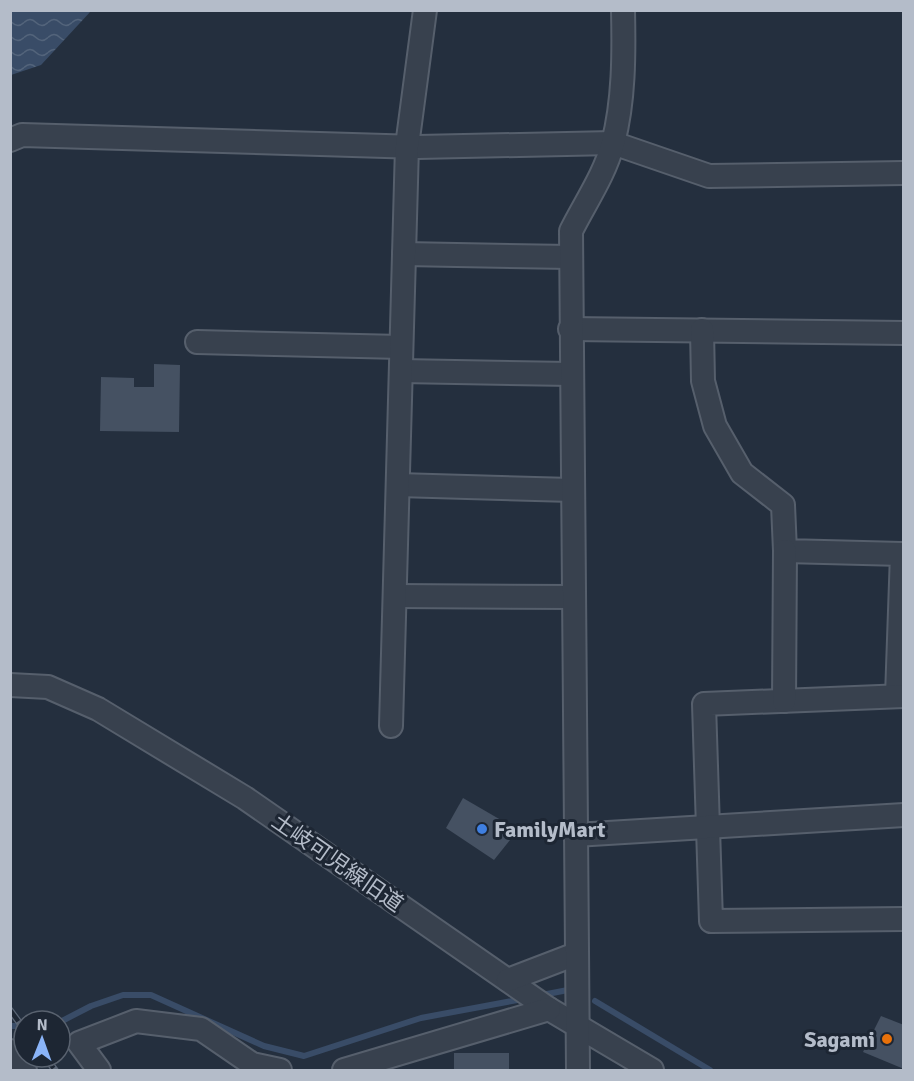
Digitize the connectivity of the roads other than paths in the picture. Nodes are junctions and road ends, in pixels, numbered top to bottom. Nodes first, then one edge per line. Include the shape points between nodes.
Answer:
1 (425, 10) edge
2 (623, 10) edge
3 (10, 140) edge
4 (613, 143) junction
5 (407, 146) junction
6 (903, 173) edge
7 (404, 254) junction
8 (570, 257) junction
9 (570, 329) junction
10 (702, 330) junction
11 (903, 333) edge
12 (197, 342) dead end
13 (401, 347) junction
14 (401, 371) junction
15 (571, 374) junction
16 (398, 485) junction
17 (572, 490) junction
18 (785, 550) junction
19 (395, 596) junction
20 (573, 597) junction
21 (10, 684) edge
22 (900, 696) edge
23 (784, 701) junction
24 (391, 726) dead end
25 (903, 815) edge
26 (708, 827) junction
27 (575, 835) junction
28 (903, 919) edge
29 (576, 954) junction
30 (513, 984) junction
31 (549, 1009) junction
32 (577, 1024) junction
33 (10, 1051) edge
34 (25, 1071) edge
35 (99, 1071) edge
36 (280, 1071) edge
37 (345, 1071) edge
38 (578, 1071) edge
39 (652, 1071) edge

1 - 5 street
2 - 4 street via 624,59
3 - 5 street via 22,135
4 - 5 street
4 - 6 street via 709,176
4 - 8 street via 571,231
5 - 7 street
7 - 8 street
7 - 13 street
8 - 9 street
9 - 10 street
9 - 15 street
10 - 11 street
10 - 18 street via 704,381 715,426 742,473 783,505
12 - 13 street
13 - 14 street
14 - 15 street
14 - 16 street
15 - 17 street
16 - 17 street
16 - 19 street
17 - 20 street
18 - 22 street via 902,554
18 - 23 street
19 - 20 street
19 - 24 street
20 - 27 street
21 - 30 street, 土岐可児線旧道 via 48,687 98,709 245,798
22 - 23 street
23 - 26 street via 704,704
25 - 26 street
26 - 27 street
26 - 28 street via 711,921
27 - 29 street
29 - 30 street
29 - 32 street
30 - 31 street, 土岐可児線旧道
31 - 32 street, 土岐可児線旧道
31 - 37 street
32 - 38 street
32 - 39 street, 土岐可児線旧道
33 - 34 street
35 - 36 street via 79,1043 136,1021 201,1029 252,1064

